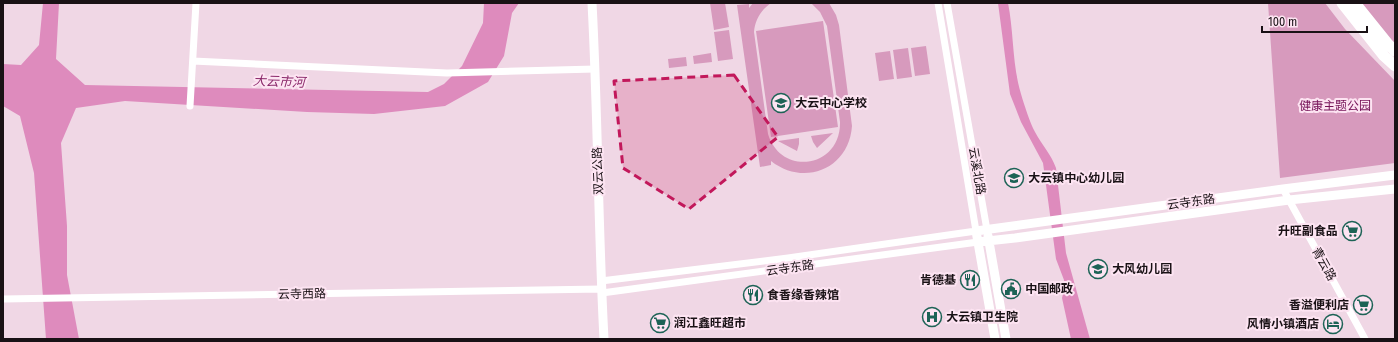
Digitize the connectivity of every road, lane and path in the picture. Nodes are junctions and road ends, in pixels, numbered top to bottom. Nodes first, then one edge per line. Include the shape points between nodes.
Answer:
1 (196, 3) edge
2 (592, 3) edge
3 (938, 3) edge
4 (947, 3) edge
5 (1342, 3) edge
6 (1355, 3) edge
7 (1395, 50) edge
8 (193, 61) junction
9 (1395, 66) edge
10 (595, 69) junction
11 (190, 106) dead end
12 (1395, 175) edge
13 (1283, 189) junction
14 (1395, 189) edge
15 (1289, 200) junction
16 (987, 230) junction
17 (976, 231) junction
18 (989, 241) junction
19 (978, 242) junction
20 (601, 288) junction
21 (3, 299) edge
22 (604, 339) edge
23 (996, 339) edge
24 (1006, 339) edge
25 (1365, 339) edge

1 - 8 street
2 - 10 street, 双云公路
3 - 17 street, 云溪北路
4 - 16 street, 云溪北路
5 - 9 main road
6 - 7 main road
8 - 10 street via 447,73
8 - 11 street
10 - 20 street, 双云公路
12 - 13 street, 云寺东路
13 - 15 street, 青云路
13 - 16 street, 云寺东路
14 - 15 street, 云寺东路
15 - 18 street, 云寺东路
15 - 25 street, 青云路
16 - 17 street, 云寺东路
16 - 18 street, 云溪北路
17 - 19 street, 云溪北路
17 - 20 street, 云寺东路
18 - 19 street, 云寺东路
18 - 24 street, 云溪北路
19 - 20 street, 云寺东路
19 - 23 street, 云溪北路
20 - 21 street, 云寺西路
20 - 22 street, 双云公路

